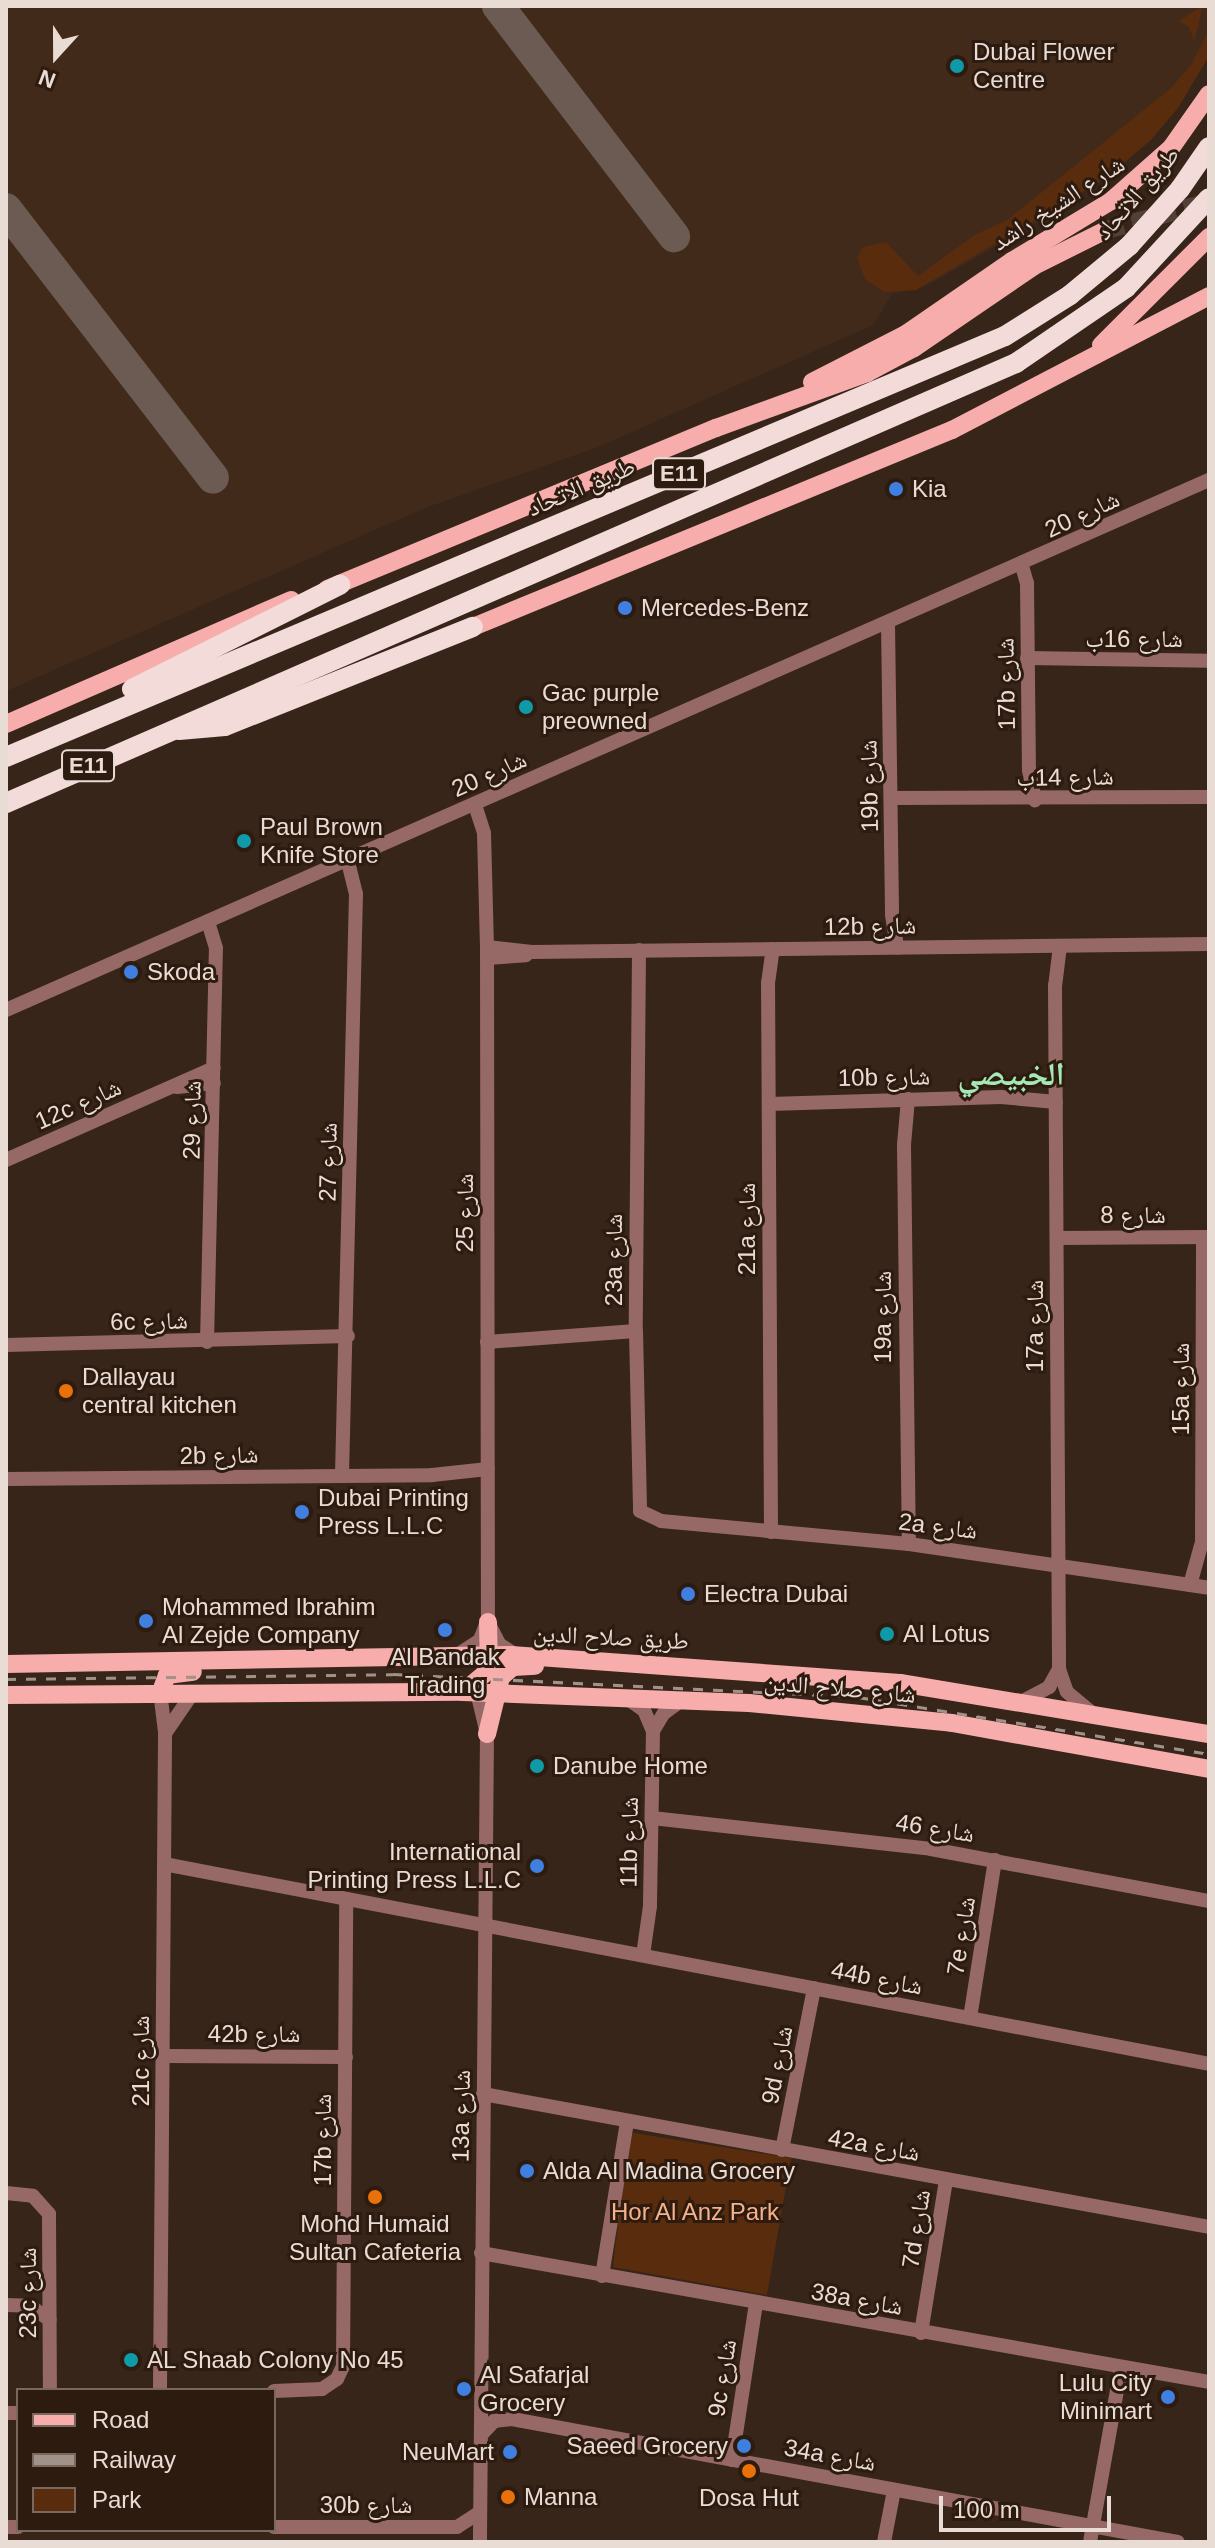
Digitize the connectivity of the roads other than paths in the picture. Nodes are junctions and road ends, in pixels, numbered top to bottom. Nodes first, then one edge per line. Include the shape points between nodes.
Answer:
1 (1209, 94) edge
2 (1209, 147) edge
3 (1209, 198) edge
4 (1106, 230) tunnel mouth
5 (1209, 237) edge
6 (1209, 296) edge
7 (1071, 370) junction
8 (716, 428) junction
9 (1209, 480) edge
10 (1017, 568) junction
11 (340, 585) junction
12 (473, 627) joint
13 (881, 627) junction
14 (1209, 661) edge
15 (1027, 663) junction
16 (92, 719) junction
17 (6, 724) edge
18 (171, 730) junction
19 (6, 757) edge
20 (1209, 797) edge
21 (1030, 800) junction
22 (6, 803) edge
23 (892, 803) junction
24 (475, 805) junction
25 (342, 862) junction
26 (204, 923) junction
27 (1209, 944) edge
28 (1056, 946) junction
29 (892, 948) junction
30 (768, 949) junction
31 (634, 950) junction
32 (487, 952) junction
33 (6, 1010) edge
34 (214, 1075) junction
35 (1056, 1096) junction
36 (903, 1099) junction
37 (769, 1100) junction
38 (6, 1160) edge
39 (1206, 1237) edge
40 (1057, 1238) junction
41 (636, 1336) junction
42 (487, 1337) junction
43 (348, 1340) junction
44 (212, 1342) junction
45 (6, 1345) edge
46 (1206, 1385) edge
47 (487, 1474) junction
48 (348, 1475) junction
49 (6, 1479) edge
50 (661, 1521) joint
51 (766, 1531) junction
52 (903, 1544) junction
53 (1058, 1563) junction
54 (1201, 1587) edge
55 (488, 1622) junction
56 (456, 1655) junction
57 (490, 1655) junction
58 (520, 1656) junction
59 (377, 1657) junction
60 (6, 1664) edge
61 (669, 1664) junction
62 (1059, 1669) junction
63 (402, 1692) junction
64 (478, 1692) junction
65 (160, 1694) junction
66 (192, 1694) junction
67 (6, 1695) edge
68 (624, 1697) junction
69 (682, 1700) junction
70 (1023, 1701) junction
71 (387, 1709) dead end
72 (1095, 1714) junction
73 (653, 1731) junction
74 (165, 1732) junction
75 (487, 1734) joint
76 (1209, 1734) edge
77 (1209, 1769) edge
78 (652, 1818) junction
79 (995, 1860) junction
80 (164, 1869) junction
81 (346, 1899) junction
82 (1209, 1901) edge
83 (485, 1926) junction
84 (648, 1956) junction
85 (814, 1988) junction
86 (970, 2018) junction
87 (163, 2056) junction
88 (346, 2057) junction
89 (1209, 2064) edge
90 (483, 2098) junction
91 (627, 2122) junction
92 (782, 2150) junction
93 (946, 2180) junction
94 (6, 2193) edge
95 (1208, 2228) edge
96 (481, 2256) junction
97 (602, 2276) junction
98 (756, 2304) junction
99 (6, 2305) edge
100 (50, 2320) junction
101 (921, 2333) junction
102 (1121, 2368) junction
103 (1209, 2384) edge
104 (50, 2388) edge
105 (160, 2388) edge
106 (276, 2391) edge
107 (481, 2435) junction
108 (732, 2460) junction
109 (894, 2490) junction
110 (480, 2512) junction
111 (1093, 2526) junction
112 (276, 2527) edge
113 (457, 2527) junction
114 (339, 2534) edge
115 (480, 2541) edge
116 (884, 2542) edge
117 (1090, 2542) edge
118 (1178, 2542) edge

1 - 8 main road, شارع الشيخ راشد via 1171,148 1111,201 882,349
2 - 16 highway, طريق الاتحاد / E11 via 1129,246 1070,295 1005,336
3 - 18 highway, E11 via 1126,288 1016,363
4 - 8 main road, طريق الاتحاد via 1034,266 891,362
5 - 7 main road via 1154,296
6 - 7 main road
7 - 12 main road via 952,430
8 - 11 main road, طريق الاتحاد / E11
9 - 10 street, شارع 20
10 - 13 street, شارع 20
10 - 15 street, 17b شارع via 1026,596
11 - 16 highway via 133,689
11 - 17 main road, طريق الاتحاد / E11 via 257,614
12 - 18 highway via 225,726
13 - 23 street, 19b شارع via 888,657
13 - 24 street, شارع 20
14 - 15 street, شارع 16ب
15 - 21 street, 17b شارع
16 - 19 highway, طريق الاتحاد / E11
18 - 22 highway, E11
20 - 21 street, شارع 14ب
21 - 23 street, شارع 14ب
23 - 29 street, 19b شارع
24 - 25 street, شارع 20
24 - 32 street, شارع 25 via 484,833
25 - 26 street, شارع 20
25 - 43 street, شارع 27 via 354,904
26 - 33 street, شارع 20
26 - 34 street, شارع 29 via 216,953
27 - 28 street, 12b شارع
28 - 29 street, 12b شارع
28 - 35 street, 17a شارع
29 - 30 street, 12b شارع
30 - 31 street, 12b شارع
30 - 37 street, 21a شارع
31 - 32 street, 12b شارع
31 - 41 street, 23a شارع
32 - 42 street, شارع 25
34 - 38 street, 12c شارع via 168,1088
34 - 44 street, شارع 29
35 - 36 street, 10b شارع
35 - 40 street, 17a شارع
36 - 37 street, 10b شارع
36 - 52 street, 19a شارع
37 - 51 street, 21a شارع
39 - 40 street, شارع 8
39 - 46 street, 15a شارع
40 - 53 street, 17a شارع
41 - 42 street
41 - 50 street, 23a شارع via 637,1504 646,1516
42 - 47 street, شارع 25
43 - 44 street, 6c شارع
43 - 48 street, شارع 27
44 - 45 street, 6c شارع
46 - 54 street, 15a شارع
47 - 48 street, 2b شارع
47 - 55 street, شارع 25
48 - 49 street, 2b شارع
50 - 51 street, 2a شارع
51 - 52 street, 2a شارع
52 - 53 street, 2a شارع
53 - 54 street, 2a شارع
53 - 62 street, 17a شارع
55 - 56 street via 480,1640
55 - 57 main road
55 - 58 street via 499,1644
56 - 57 main road, طريق صلاح الدين
56 - 59 main road, طريق صلاح الدين
57 - 58 main road, طريق صلاح الدين
57 - 64 main road
58 - 61 main road, طريق صلاح الدين
59 - 60 main road, طريق صلاح الدين
59 - 65 main road via 343,1669 174,1672 163,1680
61 - 64 main road via 642,1672 521,1665
61 - 70 main road, طريق صلاح الدين via 843,1677
62 - 70 street via 1041,1694
62 - 72 street, 17a شارع via 1074,1701
63 - 64 main road
63 - 66 main road
63 - 71 main road
64 - 68 main road, شارع صلاح الدين
64 - 75 main road
65 - 66 main road
65 - 67 main road
65 - 74 street, 21c شارع
66 - 74 street
68 - 69 main road, شارع صلاح الدين
68 - 73 street via 644,1710
69 - 73 street via 664,1713
69 - 77 main road, شارع صلاح الدين via 938,1721
70 - 72 main road, طريق صلاح الدين
72 - 76 main road, طريق صلاح الدين
73 - 78 street, 11b شارع
74 - 80 street, 21c شارع
75 - 83 street, 13a شارع
78 - 79 street, شارع 46 via 898,1844
78 - 84 street, 11b شارع
79 - 82 street, شارع 46
79 - 86 street, 7e شارع
80 - 81 street, 44b شارع
80 - 87 street, 21c شارع
81 - 83 street, 44b شارع
81 - 88 street, 17b شارع
83 - 84 street, 44b شارع
83 - 90 street, 13a شارع
84 - 85 street, 44b شارع
85 - 86 street, 44b شارع
85 - 92 street, 9d شارع
86 - 89 street, 44b شارع
87 - 88 street, 42b شارع
87 - 105 street, 21c شارع
88 - 106 street, 17b شارع via 343,2358 337,2379 322,2389
90 - 91 street, 42a شارع
90 - 96 street, 13a شارع
91 - 92 street, 42a شارع
91 - 97 street
92 - 93 street, 42a شارع
93 - 95 street, 42a شارع
93 - 101 street, 7d شارع
94 - 100 street, 23c شارع via 40,2200 50,2222
96 - 97 street, 38a شارع
96 - 107 street, 13a شارع
97 - 98 street, 38a شارع
98 - 101 street, 38a شارع
98 - 108 street, 9c شارع
99 - 100 street via 30,2306
100 - 104 street, 23c شارع
101 - 102 street, 38a شارع
102 - 103 street, 38a شارع
102 - 111 street
107 - 108 street, 34a شارع via 494,2421 512,2419
107 - 110 street, 13a شارع
108 - 109 street, 34a شارع
109 - 111 street, 34a شارع
109 - 116 street
110 - 113 street
110 - 115 street, 13a شارع
111 - 117 street
111 - 118 street, 34a شارع
112 - 114 street, 30b شارع
113 - 114 street, 30b شارع
113 - 115 street, 30b شارع

